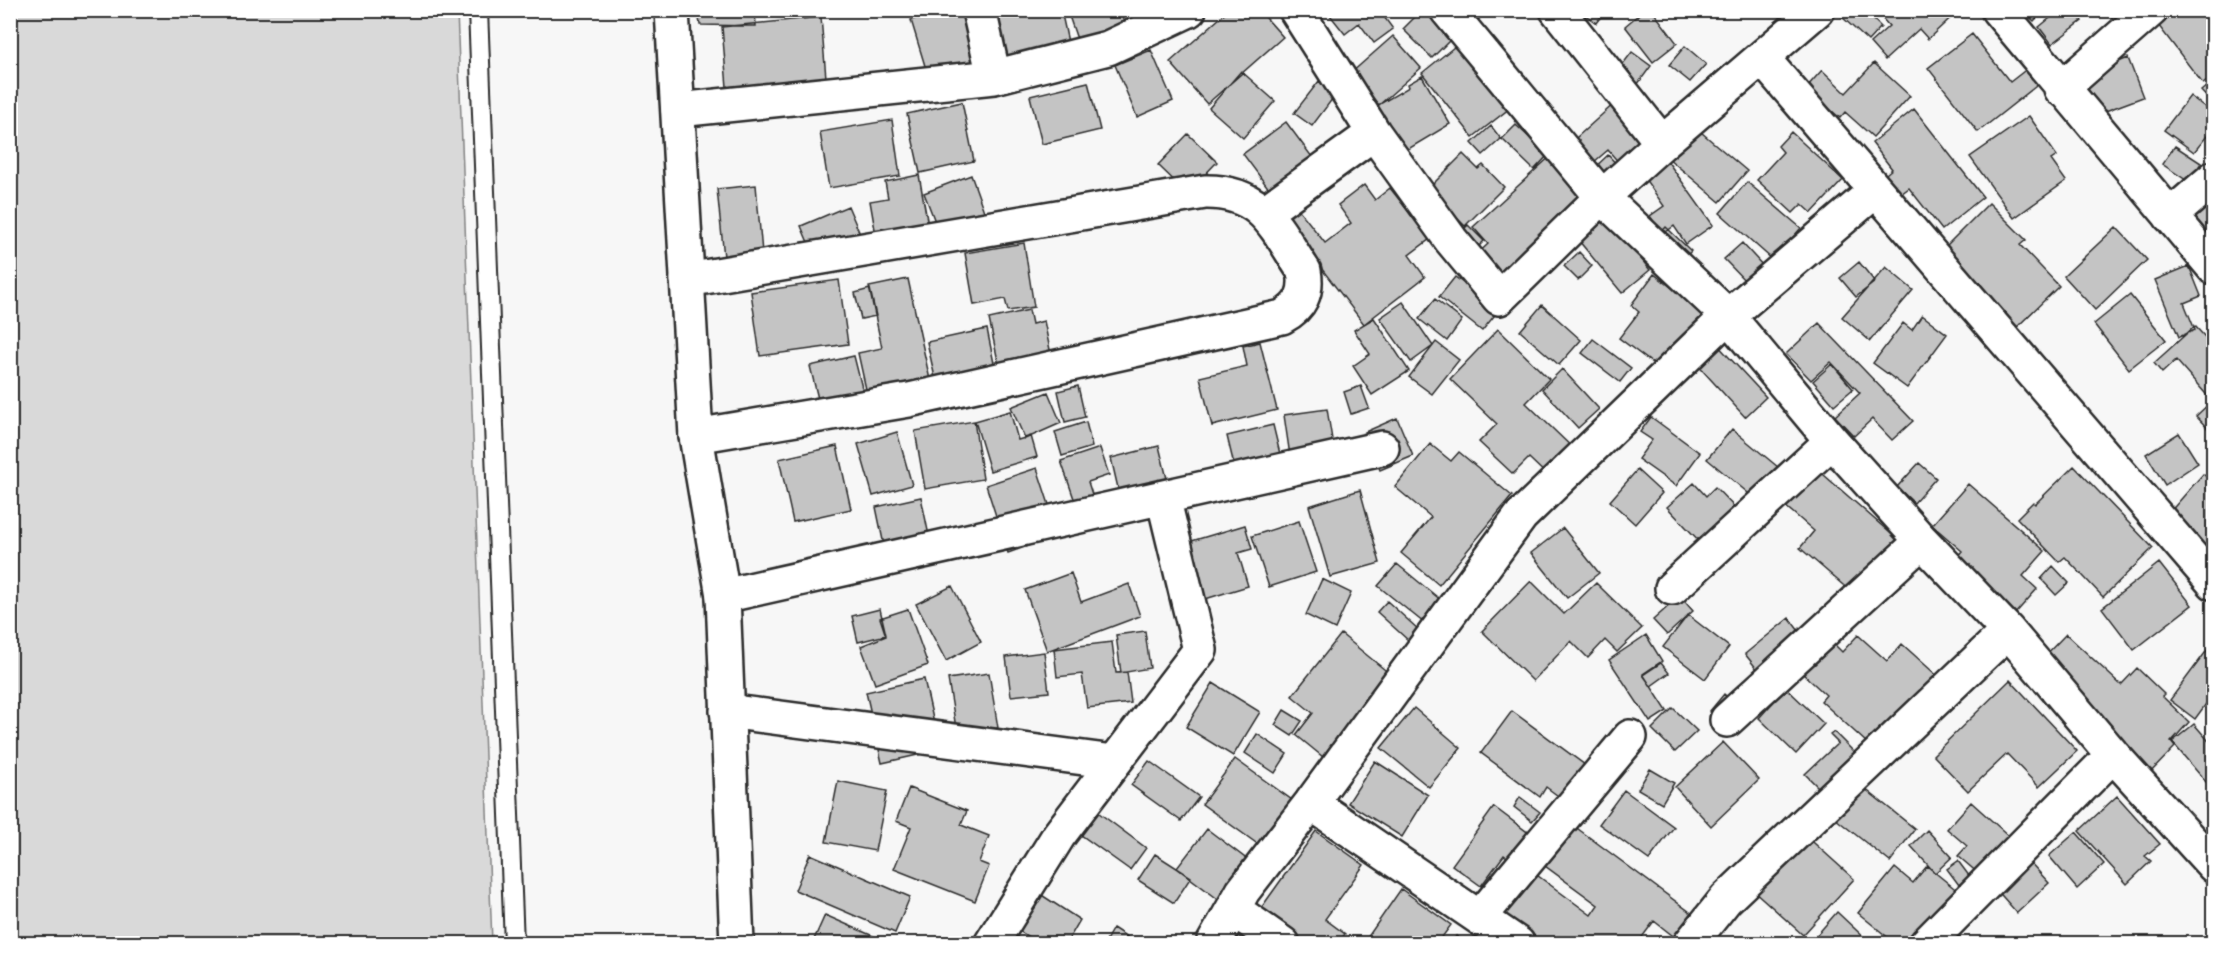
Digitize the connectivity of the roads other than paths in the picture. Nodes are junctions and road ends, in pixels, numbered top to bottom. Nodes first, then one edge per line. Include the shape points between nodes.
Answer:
1 (478, 10) edge
2 (672, 10) edge
3 (979, 10) edge
4 (1189, 10) edge
5 (1296, 10) edge
6 (1447, 10) edge
7 (1557, 10) edge
8 (1998, 10) edge
9 (2151, 10) edge
10 (1800, 16) edge
11 (1763, 59) junction
12 (994, 77) junction
13 (2061, 88) junction
14 (678, 110) junction
15 (1374, 133) junction
16 (1662, 143) junction
17 (2214, 178) edge
18 (1875, 191) junction
19 (1602, 197) junction
20 (1265, 213) junction
21 (2170, 216) junction
22 (2214, 268) edge
23 (687, 280) junction
24 (1728, 315) junction
25 (696, 436) junction
26 (1832, 441) junction
27 (1382, 448) dead end
28 (1163, 497) junction
29 (1922, 541) junction
30 (2214, 583) edge
31 (1672, 588) dead end
32 (723, 596) junction
33 (2008, 632) junction
34 (727, 711) junction
35 (1727, 720) dead end
36 (1630, 737) dead end
37 (2113, 755) junction
38 (1114, 762) junction
39 (1311, 803) junction
40 (2214, 866) edge
41 (1233, 909) junction
42 (1480, 917) junction
43 (514, 944) edge
44 (737, 944) edge
45 (991, 944) edge
46 (1213, 944) edge
47 (1283, 944) edge
48 (1518, 944) edge
49 (1690, 944) edge
50 (1926, 944) edge

1 - 43 lane
2 - 14 street
3 - 12 street
4 - 12 street via 1108,48
5 - 15 street
6 - 19 street
7 - 16 street
8 - 13 street
9 - 13 street
10 - 11 street
11 - 16 street
11 - 18 street
12 - 14 street
13 - 21 street
14 - 23 street
15 - 19 street via 1451,240 1499,298
15 - 20 street
16 - 19 street
17 - 21 street
18 - 24 street
18 - 30 street
19 - 24 street
20 - 23 street via 1234,194 1205,192
20 - 25 street via 1304,271 1305,288 1298,306 1282,317 909,400
21 - 22 street
23 - 25 street
24 - 26 street
24 - 39 street via 1521,516
25 - 32 street
26 - 29 street
26 - 31 street
27 - 28 street
28 - 32 street
28 - 38 street via 1200,650
29 - 33 street
29 - 35 street
32 - 34 street
33 - 37 street
33 - 49 street via 1726,899
34 - 38 street
34 - 44 street
36 - 42 street
37 - 40 street
37 - 50 street
38 - 45 street via 1059,835
39 - 41 street
39 - 42 street
41 - 46 street
41 - 47 street
42 - 48 street

